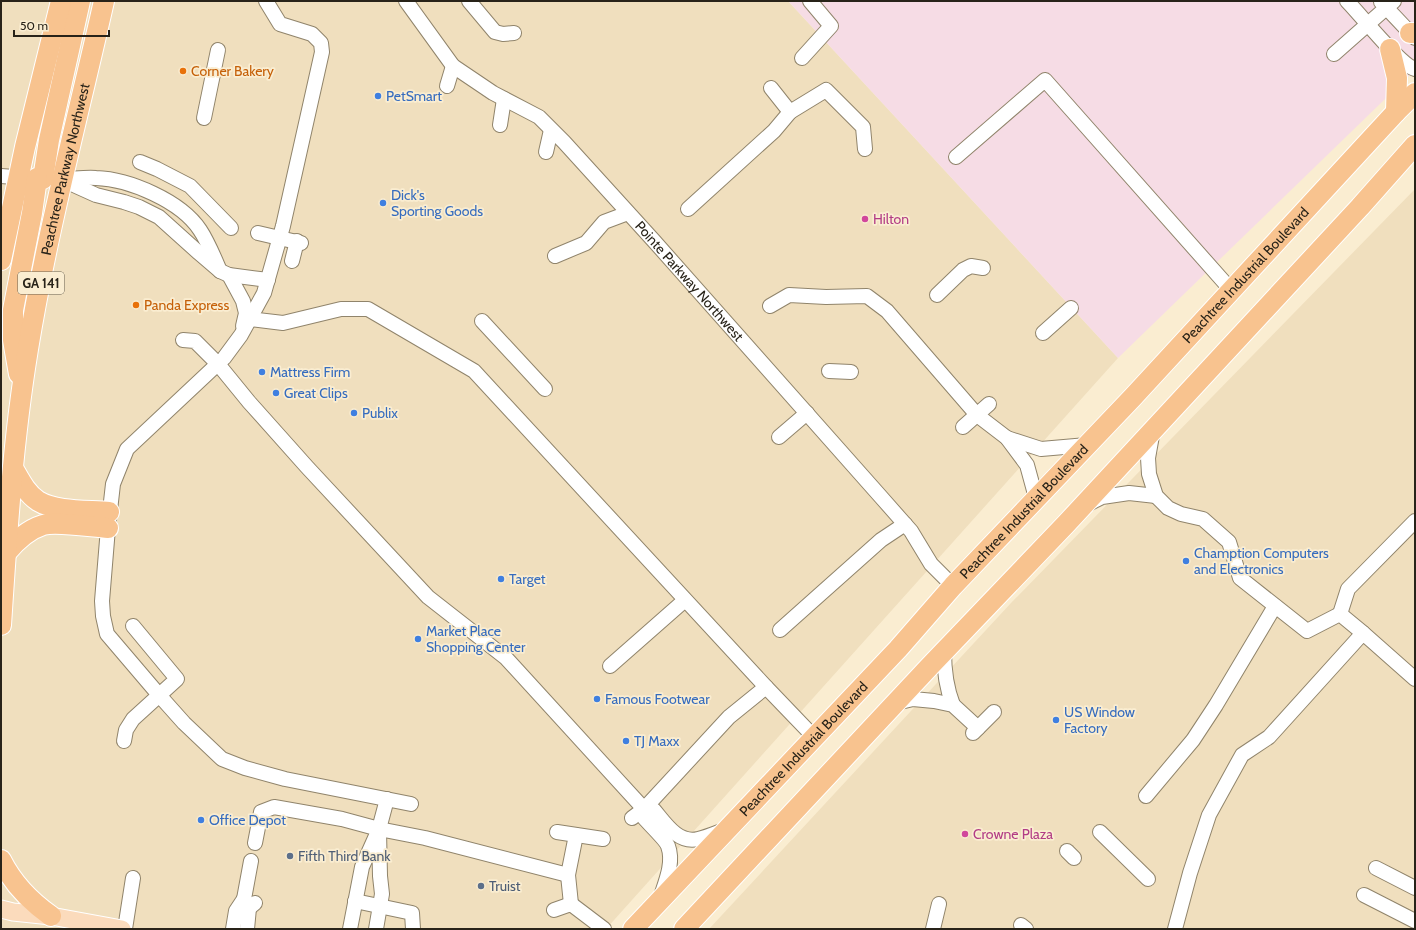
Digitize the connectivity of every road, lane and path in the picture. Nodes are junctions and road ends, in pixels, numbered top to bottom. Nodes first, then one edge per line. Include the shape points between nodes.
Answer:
1 (80, 1) edge
2 (104, 1) edge
3 (266, 1) edge
4 (406, 1) edge
5 (469, 1) edge
6 (810, 1) edge
7 (1347, 1) edge
8 (1387, 3) edge
9 (58, 4) edge
10 (1368, 24) junction
11 (514, 33) dead end
12 (1413, 34) edge
13 (1390, 49) junction
14 (218, 50) dead end
15 (1334, 54) dead end
16 (802, 58) dead end
17 (453, 66) junction
18 (1415, 69) edge
19 (447, 86) dead end
20 (770, 88) dead end
21 (1415, 93) edge
22 (504, 99) junction
23 (790, 112) junction
24 (1396, 112) junction
25 (204, 118) dead end
26 (500, 125) dead end
27 (551, 130) junction
28 (1415, 145) edge
29 (865, 149) dead end
30 (546, 152) dead end
31 (956, 157) dead end
32 (140, 162) dead end
33 (25, 177) edge
34 (63, 180) junction
35 (688, 209) dead end
36 (628, 213) junction
37 (231, 228) dead end
38 (258, 233) dead end
39 (279, 237) junction
40 (555, 256) dead end
41 (1, 260) edge
42 (292, 261) dead end
43 (983, 268) dead end
44 (225, 273) junction
45 (268, 280) junction
46 (1232, 291) junction
47 (936, 295) dead end
48 (770, 306) dead end
49 (1071, 308) dead end
50 (250, 319) junction
51 (482, 321) dead end
52 (1043, 334) dead end
53 (241, 335) junction
54 (183, 340) dead end
55 (218, 364) junction
56 (828, 371) dead end
57 (851, 372) dead end
58 (23, 388) junction
59 (545, 389) dead end
60 (989, 404) dead end
61 (806, 413) junction
62 (977, 416) junction
63 (963, 427) dead end
64 (1153, 429) junction
65 (779, 437) dead end
66 (1007, 438) junction
67 (1087, 445) junction
68 (13, 468) junction
69 (1156, 496) junction
70 (1036, 498) junction
71 (1080, 508) junction
72 (108, 520) junction
73 (1415, 521) edge
74 (905, 524) junction
75 (6, 553) junction
76 (953, 586) junction
77 (685, 600) junction
78 (1275, 606) junction
79 (1340, 614) junction
80 (1, 625) edge
81 (133, 626) dead end
82 (780, 630) dead end
83 (1363, 633) junction
84 (944, 651) junction
85 (610, 666) dead end
86 (1415, 679) edge
87 (766, 687) junction
88 (158, 695) junction
89 (896, 703) junction
90 (953, 705) junction
91 (994, 712) dead end
92 (814, 737) junction
93 (124, 741) dead end
94 (1146, 796) dead end
95 (387, 800) junction
96 (411, 804) dead end
97 (644, 809) junction
98 (632, 818) dead end
99 (728, 828) junction
100 (379, 829) junction
101 (557, 832) dead end
102 (1100, 832) dead end
103 (576, 835) junction
104 (603, 839) dead end
105 (255, 843) dead end
106 (1, 860) edge
107 (251, 861) dead end
108 (1376, 868) dead end
109 (568, 875) junction
110 (133, 878) dead end
111 (1148, 879) dead end
112 (1415, 888) edge
113 (1364, 894) dead end
114 (355, 901) junction
115 (660, 901) junction
116 (249, 903) junction
117 (571, 904) junction
118 (939, 904) dead end
119 (380, 906) junction
120 (1, 909) edge
121 (554, 910) dead end
122 (51, 916) junction
123 (1415, 922) edge
124 (109, 928) edge
125 (233, 929) edge
126 (247, 929) edge
127 (350, 929) edge
128 (376, 929) edge
129 (413, 929) edge
130 (604, 929) edge
131 (633, 929) edge
132 (684, 929) edge
133 (932, 929) edge
134 (1175, 929) edge
135 (1413, 929) edge

1 - 33 highway via 49,140
2 - 34 highway, Peachtree Parkway Northwest / GA 141
3 - 39 street via 280,24 312,34 321,43 322,52
4 - 17 street, Pointe Parkway Northwest
5 - 11 street via 495,32
6 - 16 street via 831,26
7 - 10 street
8 - 10 street
8 - 12 street
9 - 33 highway, GA 141
10 - 13 street
10 - 15 street
13 - 18 street via 1408,67
13 - 24 highway via 1397,78
14 - 25 street
17 - 19 street
17 - 22 street, Pointe Parkway Northwest
20 - 23 street
21 - 24 highway, Peachtree Industrial Boulevard
22 - 26 street
22 - 27 street, Pointe Parkway Northwest via 539,117
23 - 29 street via 826,90 862,126
23 - 35 street via 774,131
24 - 46 highway, Peachtree Industrial Boulevard
27 - 30 street
27 - 36 street, Pointe Parkway Northwest
28 - 64 highway
31 - 46 street via 1045,80
32 - 37 street via 190,186
33 - 34 street
33 - 41 highway, GA 141
33 - 58 highway via 32,213 13,310 13,340
34 - 44 street via 96,195 139,207 159,217
34 - 44 street via 112,180 148,191 186,214 200,230
34 - 58 highway, Peachtree Parkway Northwest / GA 141 via 35,312
36 - 40 street via 604,222 586,243
36 - 61 street, Pointe Parkway Northwest
38 - 39 street
39 - 42 street via 299,242
39 - 45 street
43 - 47 street via 971,266 963,270
44 - 45 street
44 - 53 street via 243,301 246,313
45 - 50 street
46 - 67 highway, Peachtree Industrial Boulevard
48 - 62 street via 789,295 867,296 887,311
49 - 52 street
50 - 53 street
50 - 77 street via 283,323 341,309 368,309 474,371
51 - 59 street
53 - 55 street
54 - 55 street via 195,342
55 - 72 street via 127,449 113,484
55 - 97 street via 317,478 428,597 506,658
56 - 57 street
58 - 68 highway, Peachtree Parkway Northwest / GA 141
60 - 62 street
61 - 65 street
61 - 74 street, Pointe Parkway Northwest
62 - 63 street
62 - 66 street
64 - 69 street via 1148,458 1149,474
64 - 71 highway
66 - 67 street via 1041,449
66 - 70 street via 1027,465
67 - 70 highway, Peachtree Industrial Boulevard
68 - 72 highway via 38,501
68 - 75 highway, Peachtree Parkway Northwest / GA 141
69 - 71 street via 1129,493 1102,497
69 - 78 street via 1168,508 1203,519 1230,542 1240,578
70 - 76 highway, Peachtree Industrial Boulevard
71 - 84 highway
72 - 75 highway via 44,525 29,531
72 - 88 street via 102,601 107,634
73 - 79 street via 1348,589
74 - 76 street, Pointe Parkway Northwest via 930,564
74 - 82 street via 882,540
75 - 80 highway, Peachtree Parkway Northwest / GA 141
76 - 92 highway, Peachtree Industrial Boulevard via 898,649
77 - 85 street
77 - 87 street
78 - 79 street via 1307,631
78 - 94 street via 1197,734
79 - 83 street
81 - 88 street via 177,679
83 - 86 street
83 - 134 street via 1269,737 1242,756 1209,815
84 - 89 highway
84 - 90 street via 947,689
87 - 92 street
87 - 97 street via 729,717
88 - 93 street via 133,719 126,730
88 - 95 street via 222,759 284,779
89 - 90 street via 913,699
89 - 132 highway
90 - 91 street via 976,730
92 - 99 highway, Peachtree Industrial Boulevard
95 - 96 street
95 - 100 street
97 - 98 street
97 - 99 street via 654,810 670,830 682,838 696,840
97 - 115 street via 644,818 668,846 670,858
99 - 115 highway, Peachtree Industrial Boulevard
100 - 105 street via 342,819 274,807 261,812
100 - 109 street via 425,838
100 - 114 street via 362,867
100 - 119 street via 382,894
101 - 103 street
102 - 111 street
103 - 104 street
103 - 109 street
106 - 122 highway via 24,893
107 - 116 street
108 - 112 street
109 - 117 street
110 - 124 street
113 - 123 street
114 - 119 street
114 - 127 street
115 - 131 highway, Peachtree Industrial Boulevard
116 - 125 street via 236,911
116 - 126 street
117 - 121 street
117 - 130 street
118 - 133 street
119 - 128 street
119 - 129 street via 412,913
120 - 122 main road
122 - 124 main road
123 - 135 street

